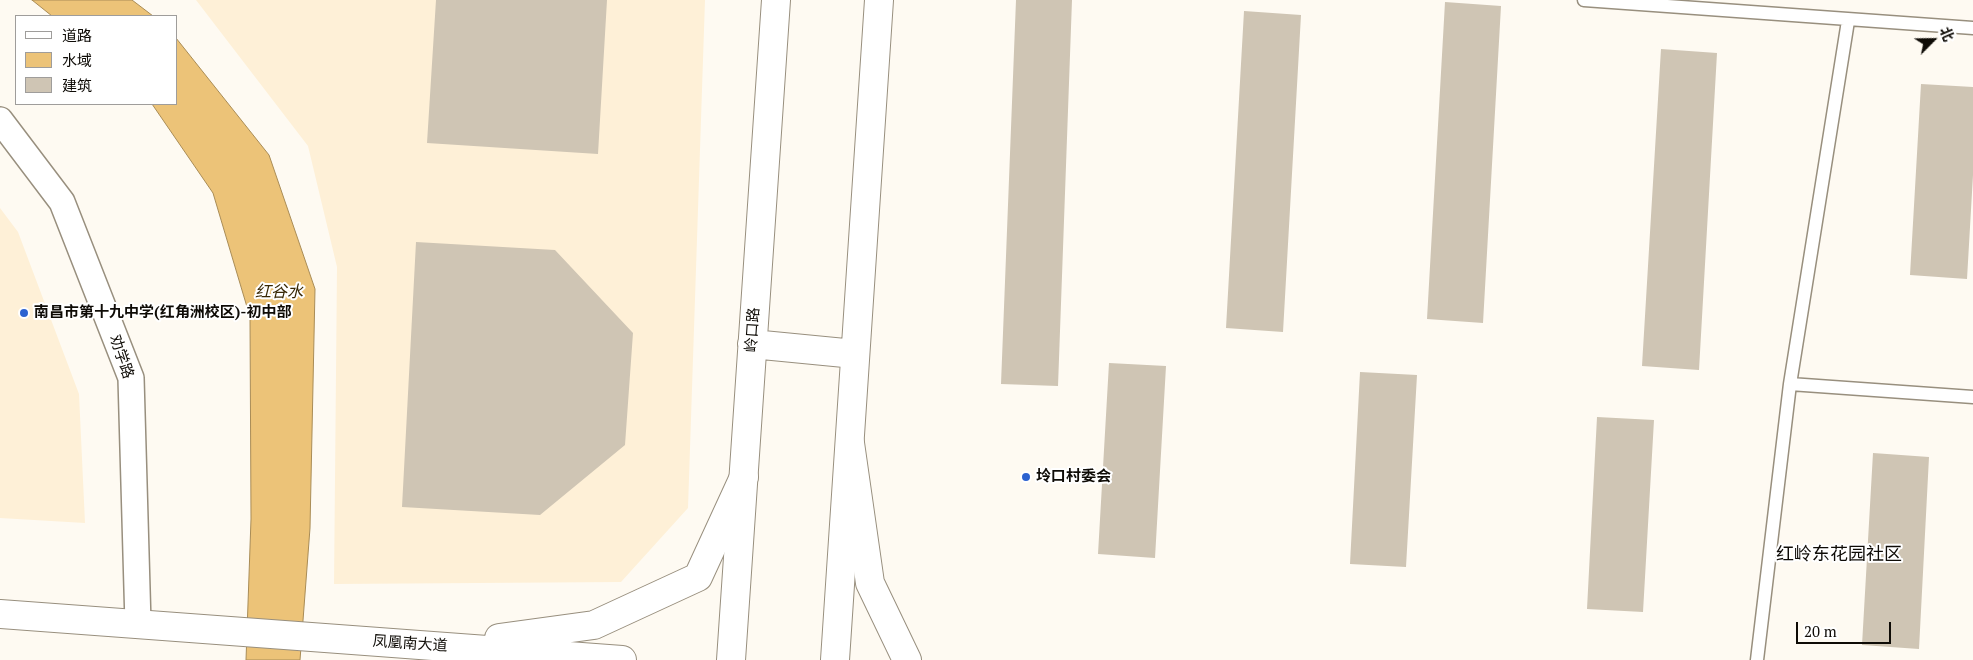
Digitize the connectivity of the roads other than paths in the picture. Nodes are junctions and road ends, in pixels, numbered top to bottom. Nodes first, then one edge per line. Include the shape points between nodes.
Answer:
1 (776, 0) edge
2 (879, 0) edge
3 (1584, 0) edge
4 (1848, 21) junction
5 (1973, 28) edge
6 (0, 120) edge
7 (752, 344) junction
8 (856, 354) junction
9 (1790, 384) junction
10 (1973, 397) edge
11 (850, 443) junction
12 (744, 477) junction
13 (0, 614) edge
14 (138, 624) junction
15 (446, 646) junction
16 (470, 660) edge
17 (622, 660) edge
18 (731, 660) edge
19 (835, 660) edge
20 (907, 660) edge
21 (1757, 660) edge

1 - 7 street, 岭口路
2 - 8 street
3 - 4 lane
4 - 5 lane
4 - 9 lane
6 - 14 street, 劝学路 via 62,202 131,378
7 - 8 street
7 - 12 street, 岭口路
8 - 11 street
9 - 10 lane
9 - 21 lane
11 - 19 street
11 - 20 street via 870,582
12 - 15 street via 698,576 594,624
12 - 18 street, 岭口路
13 - 14 street
14 - 15 street, 凤凰南大道
15 - 16 street
15 - 17 street, 凤凰南大道

